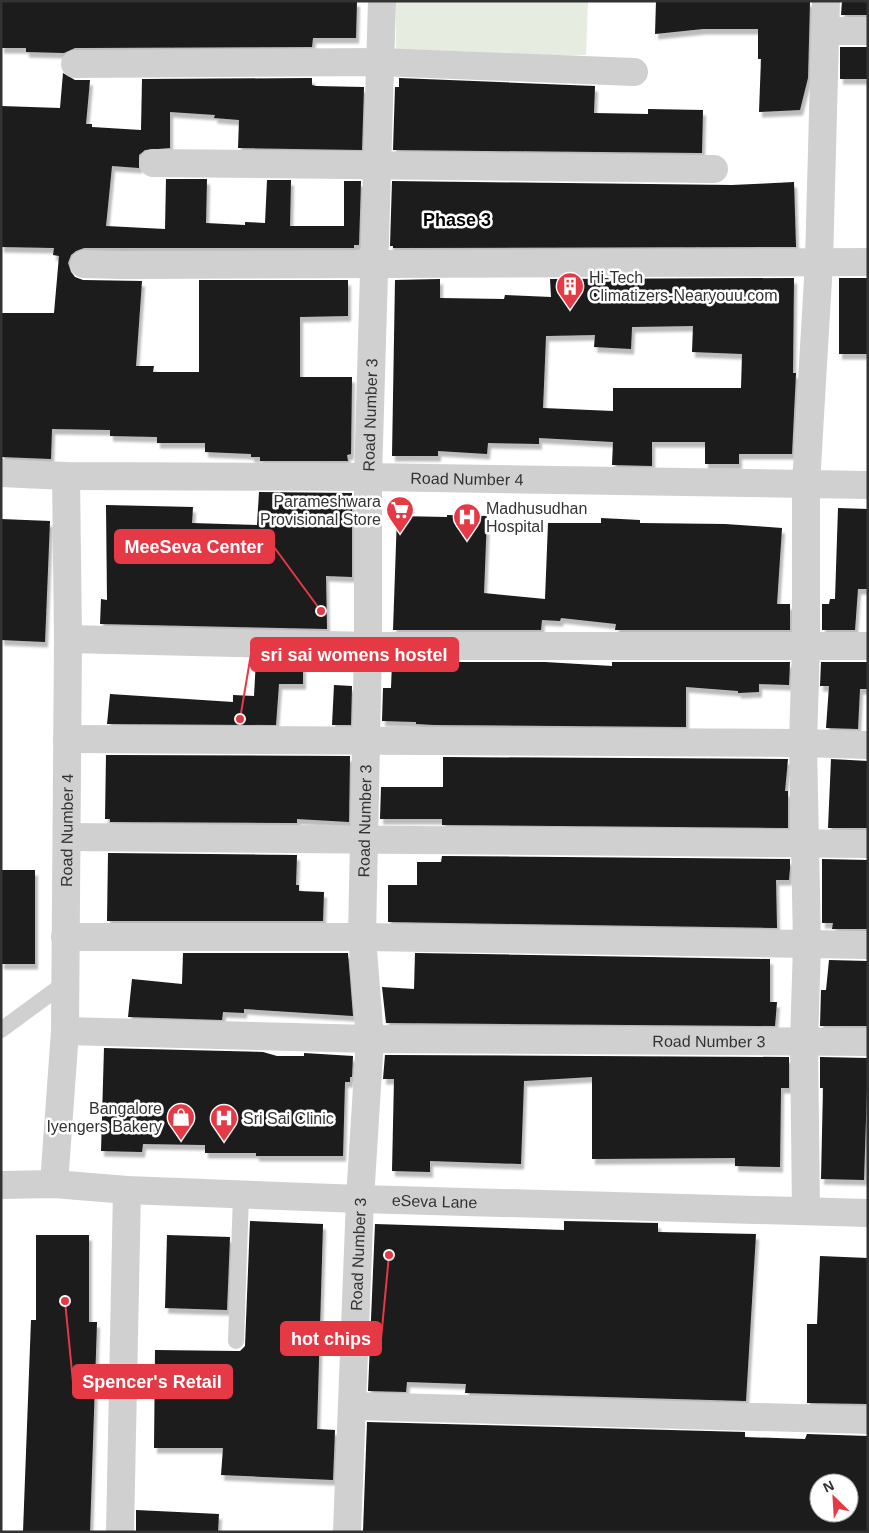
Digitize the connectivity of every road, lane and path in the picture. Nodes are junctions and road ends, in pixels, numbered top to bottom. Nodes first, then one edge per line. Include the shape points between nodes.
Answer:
1 (382, 1) edge
2 (826, 1) edge
3 (826, 31) junction
4 (868, 31) edge
5 (379, 62) junction
6 (74, 64) dead end
7 (634, 72) dead end
8 (153, 163) dead end
9 (376, 166) junction
10 (714, 169) dead end
11 (819, 262) junction
12 (868, 262) edge
13 (84, 264) dead end
14 (375, 264) junction
15 (1, 473) edge
16 (66, 476) junction
17 (368, 477) junction
18 (806, 484) junction
19 (868, 486) edge
20 (68, 639) junction
21 (806, 645) junction
22 (368, 646) junction
23 (868, 646) edge
24 (67, 739) junction
25 (366, 740) junction
26 (803, 743) junction
27 (868, 746) edge
28 (67, 837) junction
29 (364, 840) junction
30 (805, 842) junction
31 (868, 844) edge
32 (66, 937) junction
33 (362, 937) junction
34 (807, 944) junction
35 (868, 945) edge
36 (65, 983) junction
37 (1, 1030) edge
38 (65, 1031) junction
39 (370, 1039) junction
40 (868, 1042) edge
41 (804, 1043) junction
42 (54, 1184) junction
43 (1, 1185) edge
44 (127, 1190) junction
45 (241, 1195) junction
46 (360, 1199) junction
47 (806, 1210) junction
48 (868, 1213) edge
49 (236, 1341) dead end
50 (353, 1406) junction
51 (868, 1420) edge
52 (120, 1532) edge
53 (347, 1532) edge

1 - 5 street, Road Number 3
2 - 3 street
3 - 4 street
3 - 11 street
5 - 6 street
5 - 7 street
5 - 9 street, Road Number 3
8 - 9 street
9 - 10 street
9 - 14 street, Road Number 3
11 - 12 street
11 - 14 street
11 - 18 street
13 - 14 street
14 - 17 street, Road Number 3
15 - 16 street, Road Number 4
16 - 17 street, Road Number 4
16 - 20 street, Road Number 4
17 - 18 street, Road Number 4
17 - 22 street, Road Number 3
18 - 19 street, Road Number 4
18 - 21 street
20 - 22 street
20 - 24 street, Road Number 4
21 - 22 street
21 - 23 street
21 - 26 street
22 - 25 street, Road Number 3
24 - 25 street
24 - 28 street, Road Number 4
25 - 26 street
25 - 29 street, Road Number 3
26 - 27 street
26 - 30 street
28 - 29 street
28 - 32 street, Road Number 4
29 - 30 street
29 - 33 street, Road Number 3
30 - 31 street
30 - 34 street
32 - 33 street
32 - 36 street, Road Number 4
33 - 34 street
33 - 39 street, Road Number 3
34 - 35 street
34 - 41 street
36 - 37 lane
36 - 38 street, Road Number 4
38 - 39 street, Road Number 3
38 - 42 street, Road Number 4
39 - 41 street, Road Number 3
39 - 46 street, Road Number 3
40 - 41 street, Road Number 3
41 - 47 street
42 - 43 street, eSeva Lane
42 - 44 street, eSeva Lane
44 - 45 street, eSeva Lane
44 - 52 street
45 - 46 street, eSeva Lane
45 - 49 lane
46 - 47 street, eSeva Lane
46 - 50 street, Road Number 3
47 - 48 street, eSeva Lane
50 - 51 street
50 - 53 street, Road Number 3

